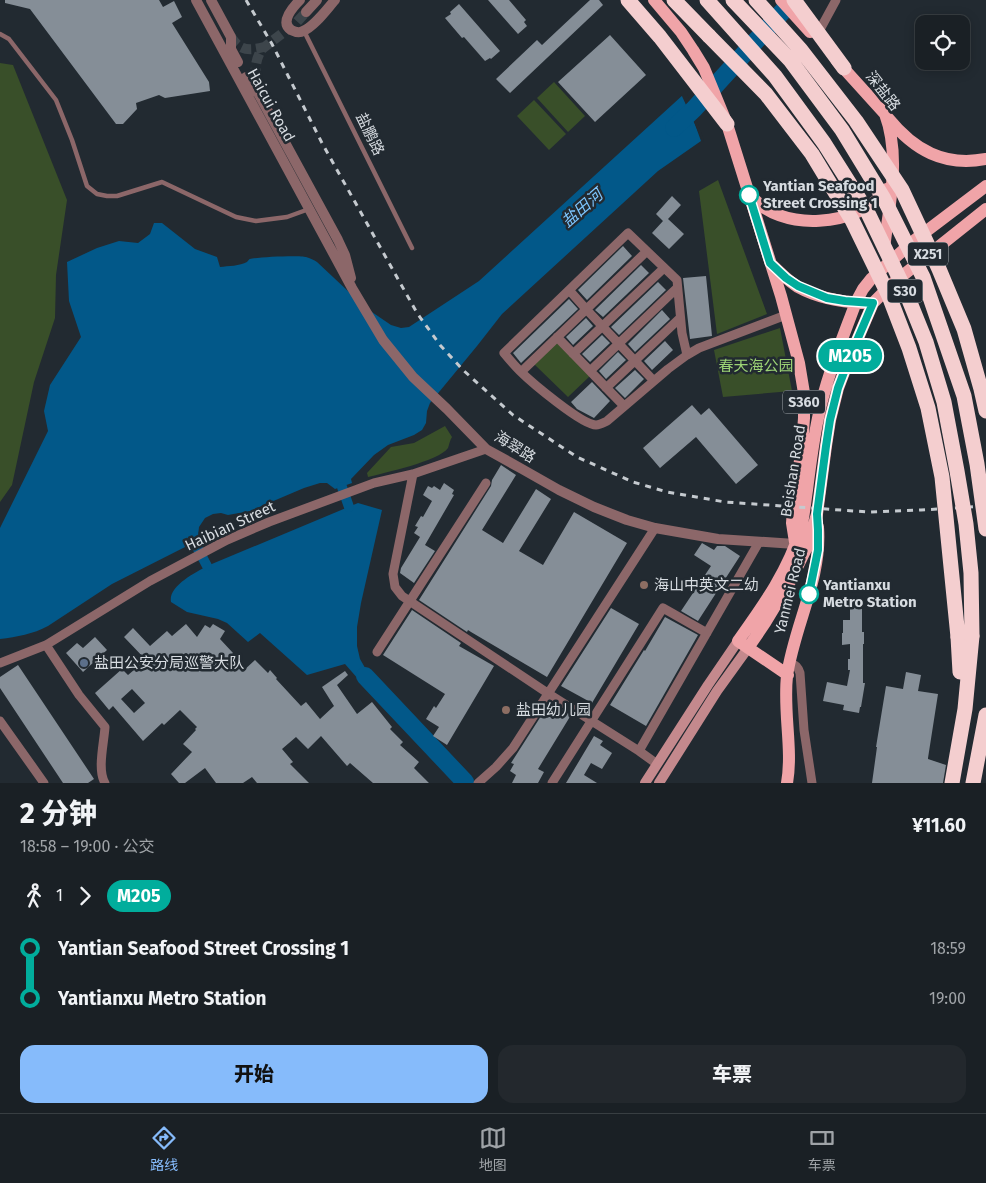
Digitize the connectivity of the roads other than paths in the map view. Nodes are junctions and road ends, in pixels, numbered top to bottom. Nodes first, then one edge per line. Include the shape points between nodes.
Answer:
1 (196, 0) edge
2 (211, 0) edge
3 (300, 0) edge
4 (317, 0) edge
5 (334, 0) edge
6 (628, 0) edge
7 (654, 0) edge
8 (674, 0) edge
9 (707, 0) edge
10 (733, 0) edge
11 (756, 0) edge
12 (781, 0) edge
13 (794, 0) edge
14 (836, 0) edge
15 (306, 12) tunnel mouth
16 (304, 31) junction
17 (0, 34) edge
18 (815, 35) junction
19 (844, 68) joint
20 (698, 73) junction
21 (885, 114) junction
22 (727, 124) joint
23 (986, 159) edge
24 (892, 180) junction
25 (986, 186) edge
26 (747, 190) junction
27 (310, 209) junction
28 (986, 209) edge
29 (322, 221) junction
30 (412, 248) dead end
31 (647, 251) junction
32 (770, 263) junction
33 (664, 268) junction
34 (882, 269) junction
35 (678, 288) junction
36 (569, 290) junction
37 (856, 302) junction
38 (873, 303) junction
39 (586, 309) junction
40 (786, 315) junction
41 (680, 318) junction
42 (602, 327) junction
43 (557, 337) junction
44 (619, 344) junction
45 (573, 354) junction
46 (687, 354) junction
47 (635, 360) junction
48 (590, 371) junction
49 (520, 372) junction
50 (654, 381) junction
51 (606, 388) junction
52 (624, 406) junction
53 (986, 410) edge
54 (804, 418) junction
55 (486, 449) junction
56 (810, 466) junction
57 (413, 474) junction
58 (486, 483) dead end
59 (817, 514) junction
60 (655, 528) junction
61 (986, 529) edge
62 (759, 542) junction
63 (795, 544) junction
64 (410, 602) junction
65 (707, 633) junction
66 (965, 637) junction
67 (743, 644) junction
68 (46, 645) junction
69 (377, 652) dead end
70 (0, 663) edge
71 (789, 669) junction
72 (549, 694) junction
73 (986, 715) edge
74 (592, 720) junction
75 (0, 721) edge
76 (639, 751) junction
77 (657, 764) junction
78 (44, 783) edge
79 (105, 783) edge
80 (478, 783) edge
81 (552, 783) edge
82 (645, 783) edge
83 (658, 783) edge
84 (788, 783) edge
85 (812, 783) edge
86 (952, 783) edge
87 (973, 783) edge

1 - 27 street, Haicui Road
2 - 29 street, Haicui Road via 231,37 231,49 250,86 258,93
3 - 16 street via 289,13 287,25 294,31
4 - 15 street
5 - 16 street
6 - 20 highway
7 - 20 main road via 681,32
8 - 66 highway, bridge via 766,94 812,154 852,220 889,296 928,408 942,477
9 - 66 highway, S30, bridge via 775,76 867,211 926,342 944,402 966,524 971,572
10 - 61 highway, S30, bridge via 790,60 842,130 884,199 923,277 964,396
11 - 53 highway, bridge via 802,50 856,121 902,190 964,329
12 - 18 main road
13 - 18 highway
14 - 18 street
16 - 30 lane, 盐鹏路
17 - 27 lane via 9,39 56,100 87,186 97,194 117,196 162,182 236,217 256,221 287,217
18 - 19 highway
19 - 21 main road, 深盐路
20 - 22 highway
21 - 23 main road via 896,128 927,152 950,160
21 - 24 main road, 深盐路 via 892,139
22 - 26 main road, S360
24 - 26 main road via 884,194 868,207 842,217 808,222 772,212 754,200
24 - 34 main road, 深盐路
25 - 34 main road, Beishan Road / X251
26 - 32 main road, S360
27 - 29 street, Haicui Road
28 - 38 main road, Beishan Road / X251
29 - 55 street, 海翠路 via 352,288 383,340 413,377
31 - 33 street
31 - 36 street via 628,233
31 - 39 street
32 - 37 main road via 804,290 827,298
32 - 40 main road, S360
33 - 35 street via 677,280
33 - 42 street
34 - 37 main road, Beishan Road / X251 via 863,289
34 - 38 main road, 深盐路
35 - 41 street
35 - 44 street
36 - 39 street
36 - 49 street via 504,353
37 - 38 main road
37 - 56 main road, Beishan Road / X251 via 825,386
38 - 59 main road, Beishan Road / X251 via 838,388 830,420
39 - 42 street
39 - 43 street
40 - 46 street
40 - 54 main road, S360 via 799,363
41 - 46 street
41 - 47 street
42 - 44 street
42 - 45 street
43 - 45 street
43 - 49 street
44 - 47 street
44 - 48 street
45 - 48 street
46 - 50 street
47 - 50 street
47 - 51 street
48 - 51 street
49 - 52 street via 564,408 592,424 607,421
50 - 52 street
51 - 52 street
54 - 56 main road
54 - 63 main road, S360 via 792,523
55 - 57 street, Haibian Street
55 - 60 street, 海翠路 via 594,507
56 - 63 main road, Beishan Road / X251 via 801,528
57 - 64 street via 393,574 394,587
57 - 68 street, Haibian Street via 374,483 210,548
58 - 64 street
59 - 67 main road, Beishan Road / X251 via 801,562 791,580 765,623
59 - 71 main road, Yanmei Road via 818,550 814,575
60 - 62 street, 海翠路
60 - 72 street
62 - 63 street, 海翠路
62 - 65 street
63 - 67 main road, Beishan Road / X251
64 - 69 street
64 - 72 street
65 - 74 street via 663,608
65 - 76 street
66 - 86 highway via 957,756
67 - 71 main road
67 - 77 main road, Beishan Road / X251 via 708,685
67 - 83 main road, Beishan Road / X251
68 - 70 street, Haibian Street
68 - 79 street via 79,695 106,728 101,770
71 - 84 main road, Yanmei Road via 786,691
71 - 85 street via 794,664 800,674
72 - 74 street
72 - 80 street via 513,748
73 - 87 highway
74 - 76 street
74 - 81 street
75 - 78 street
76 - 77 street
77 - 82 main road, Beishan Road / X251

